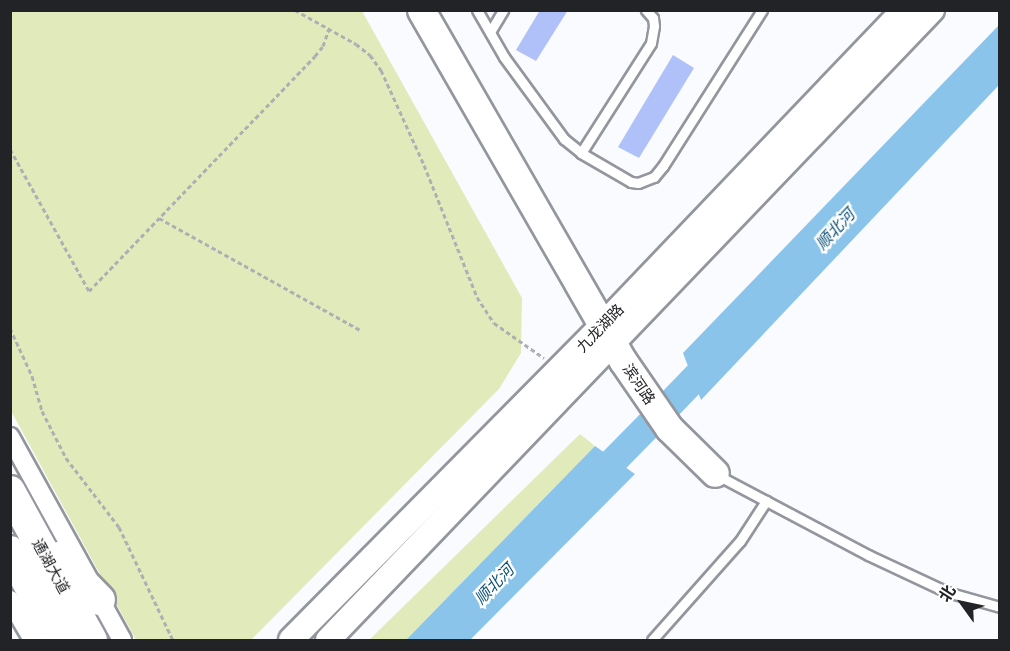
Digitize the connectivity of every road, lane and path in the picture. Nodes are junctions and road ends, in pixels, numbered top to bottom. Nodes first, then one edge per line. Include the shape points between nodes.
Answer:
1 (295, 10) edge
2 (421, 10) edge
3 (477, 10) edge
4 (503, 10) edge
5 (646, 10) edge
6 (762, 10) edge
7 (904, 10) edge
8 (932, 10) edge
9 (329, 29) junction
10 (490, 32) junction
11 (10, 149) edge
12 (581, 153) junction
13 (159, 218) junction
14 (10, 328) edge
15 (362, 331) dead end
16 (608, 334) junction
17 (559, 369) junction
18 (10, 437) edge
19 (715, 473) joint
20 (10, 491) edge
21 (766, 501) junction
22 (33, 532) junction
23 (10, 551) edge
24 (10, 600) edge
25 (100, 600) junction
26 (999, 607) edge
27 (33, 640) edge
28 (59, 640) edge
29 (92, 640) edge
30 (122, 640) edge
31 (172, 640) edge
32 (291, 640) edge
33 (328, 640) edge
34 (652, 640) edge

1 - 9 path
2 - 16 main road, 滨河路
3 - 10 lane
4 - 10 lane
5 - 12 lane via 653,18 651,44
6 - 12 lane via 654,177 646,182 630,182
7 - 16 street, 九龙湖路
8 - 16 street, 九龙湖路
9 - 13 path via 315,56
9 - 17 path via 370,55 381,70 482,306 494,323
10 - 12 lane via 564,139
11 - 13 path via 89,291
13 - 15 path
14 - 31 path via 32,375 42,411 66,458 119,527
16 - 17 street, 九龙湖路
16 - 19 main road, 滨河路 via 669,428
16 - 33 street, 九龙湖路
17 - 32 street, 九龙湖路
18 - 25 street
19 - 21 lane, 滨河路
20 - 22 main road, 通湖大道
21 - 26 lane, 滨河路 via 947,592
21 - 34 lane via 740,541
22 - 25 main road
22 - 29 main road, 通湖大道
23 - 28 main road, 通湖大道
24 - 27 street
25 - 30 street

